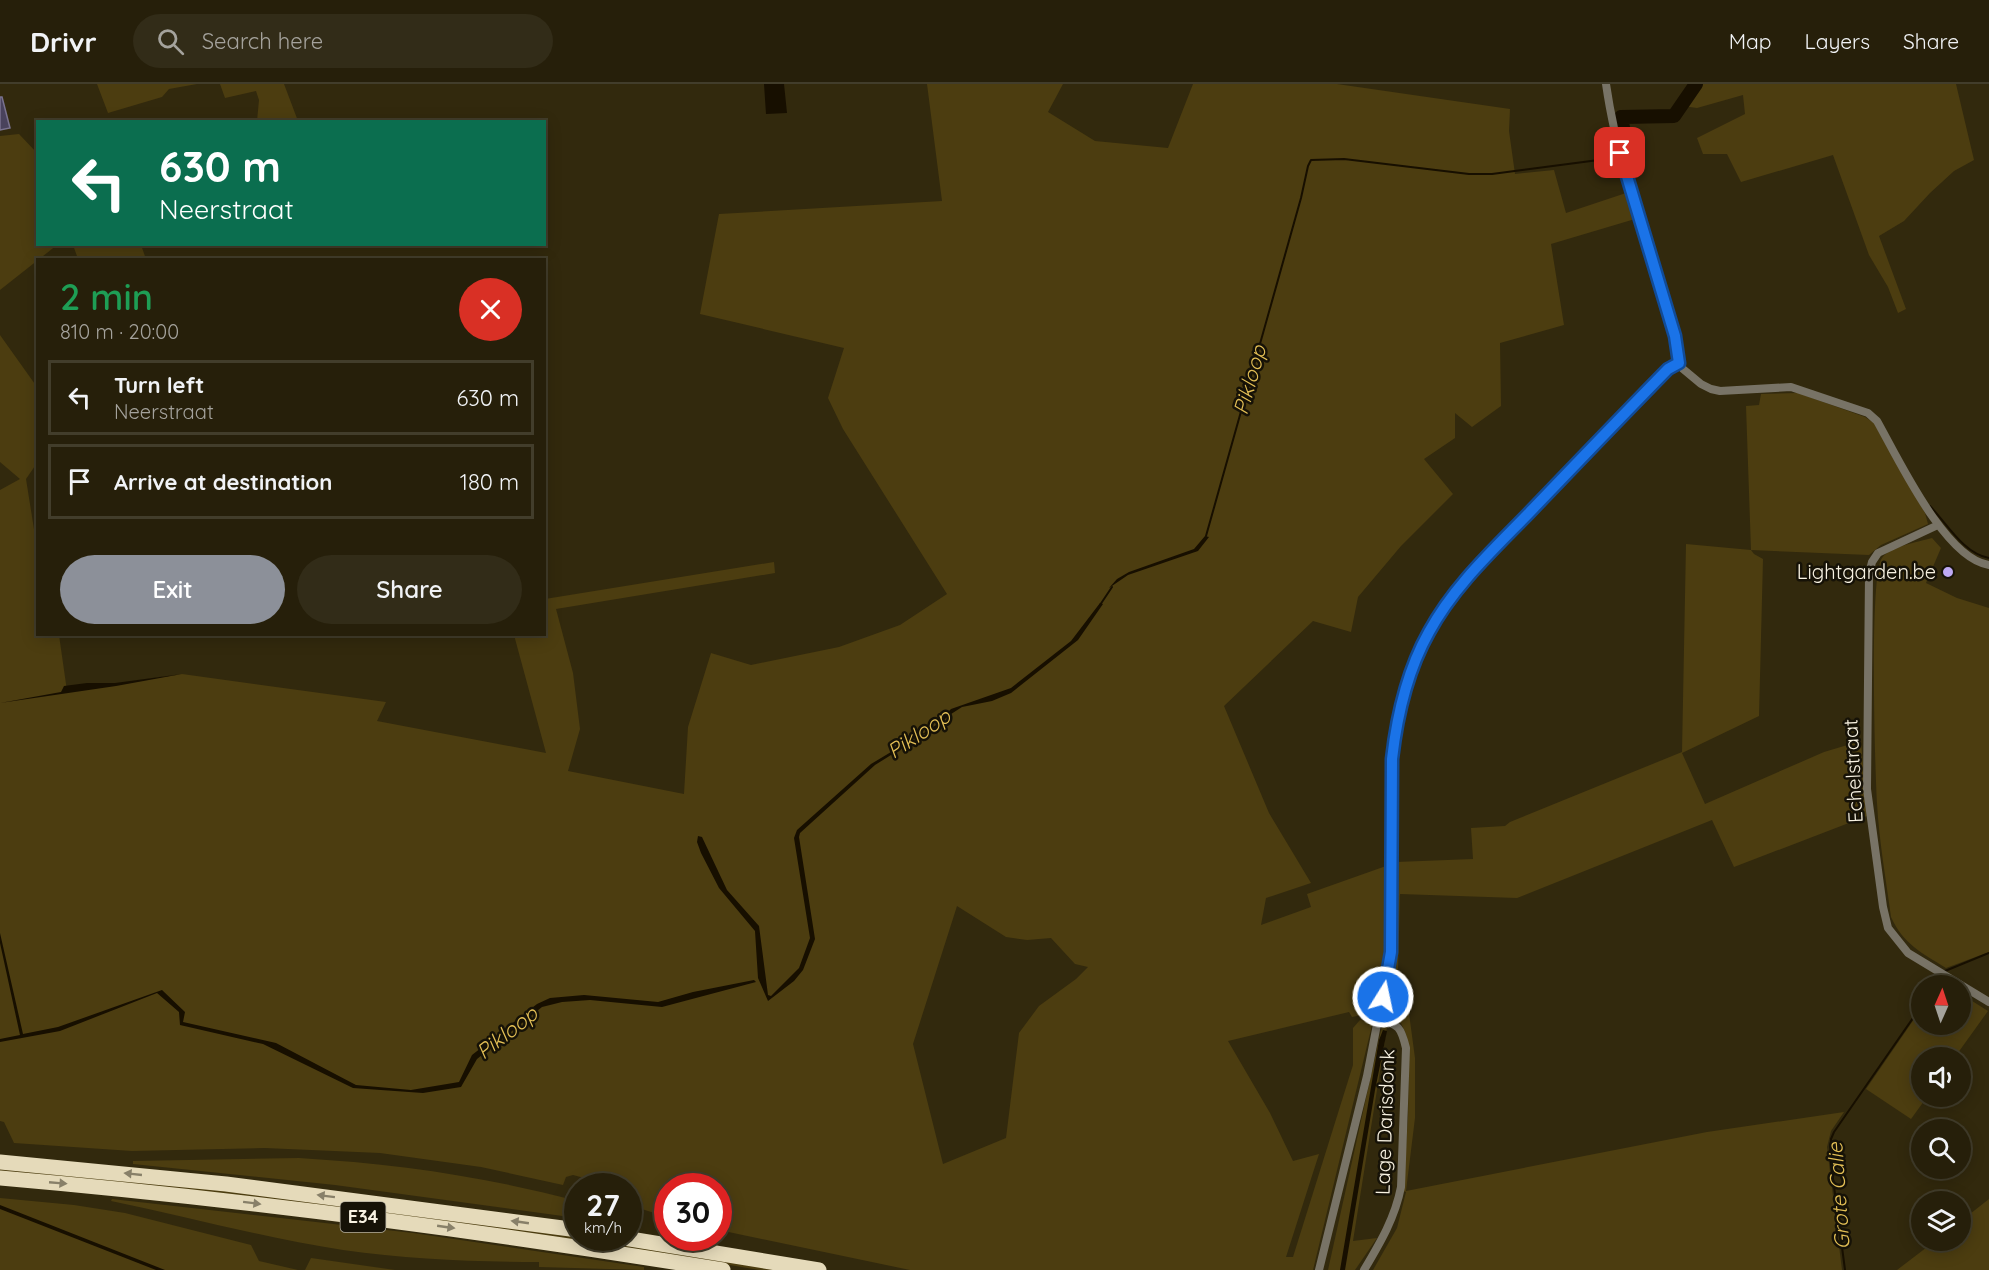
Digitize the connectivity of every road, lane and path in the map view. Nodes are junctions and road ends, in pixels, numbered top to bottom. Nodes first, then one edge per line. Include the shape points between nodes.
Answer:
1 (1606, 84) edge
2 (1679, 363) junction
3 (1938, 525) junction
4 (1989, 565) edge
5 (1989, 1002) edge
6 (1379, 1019) junction
7 (0, 1162) edge
8 (0, 1178) edge
9 (564, 1228) edge
10 (642, 1241) edge
11 (723, 1270) edge
12 (819, 1270) edge
13 (1319, 1270) edge
14 (1364, 1270) edge

1 - 2 street via 1621,156 1675,336
2 - 3 street via 1701,384 1719,391 1791,387 1868,413 1877,421
2 - 6 street, Lage Darisdonk via 1668,369 1455,590 1422,646 1395,729 1391,952
3 - 4 street via 1971,559
3 - 5 street, Echelstraat via 1878,553 1872,562 1866,682 1867,789 1888,928 1908,953
6 - 13 street, Lage Darisdonk
6 - 14 street, Lage Darisdonk via 1395,1024 1403,1033 1406,1048 1401,1187 1390,1226
9 -> 7 highway, E34 via 226,1184
8 -> 11 highway, E34 via 410,1222
10 - 12 highway

